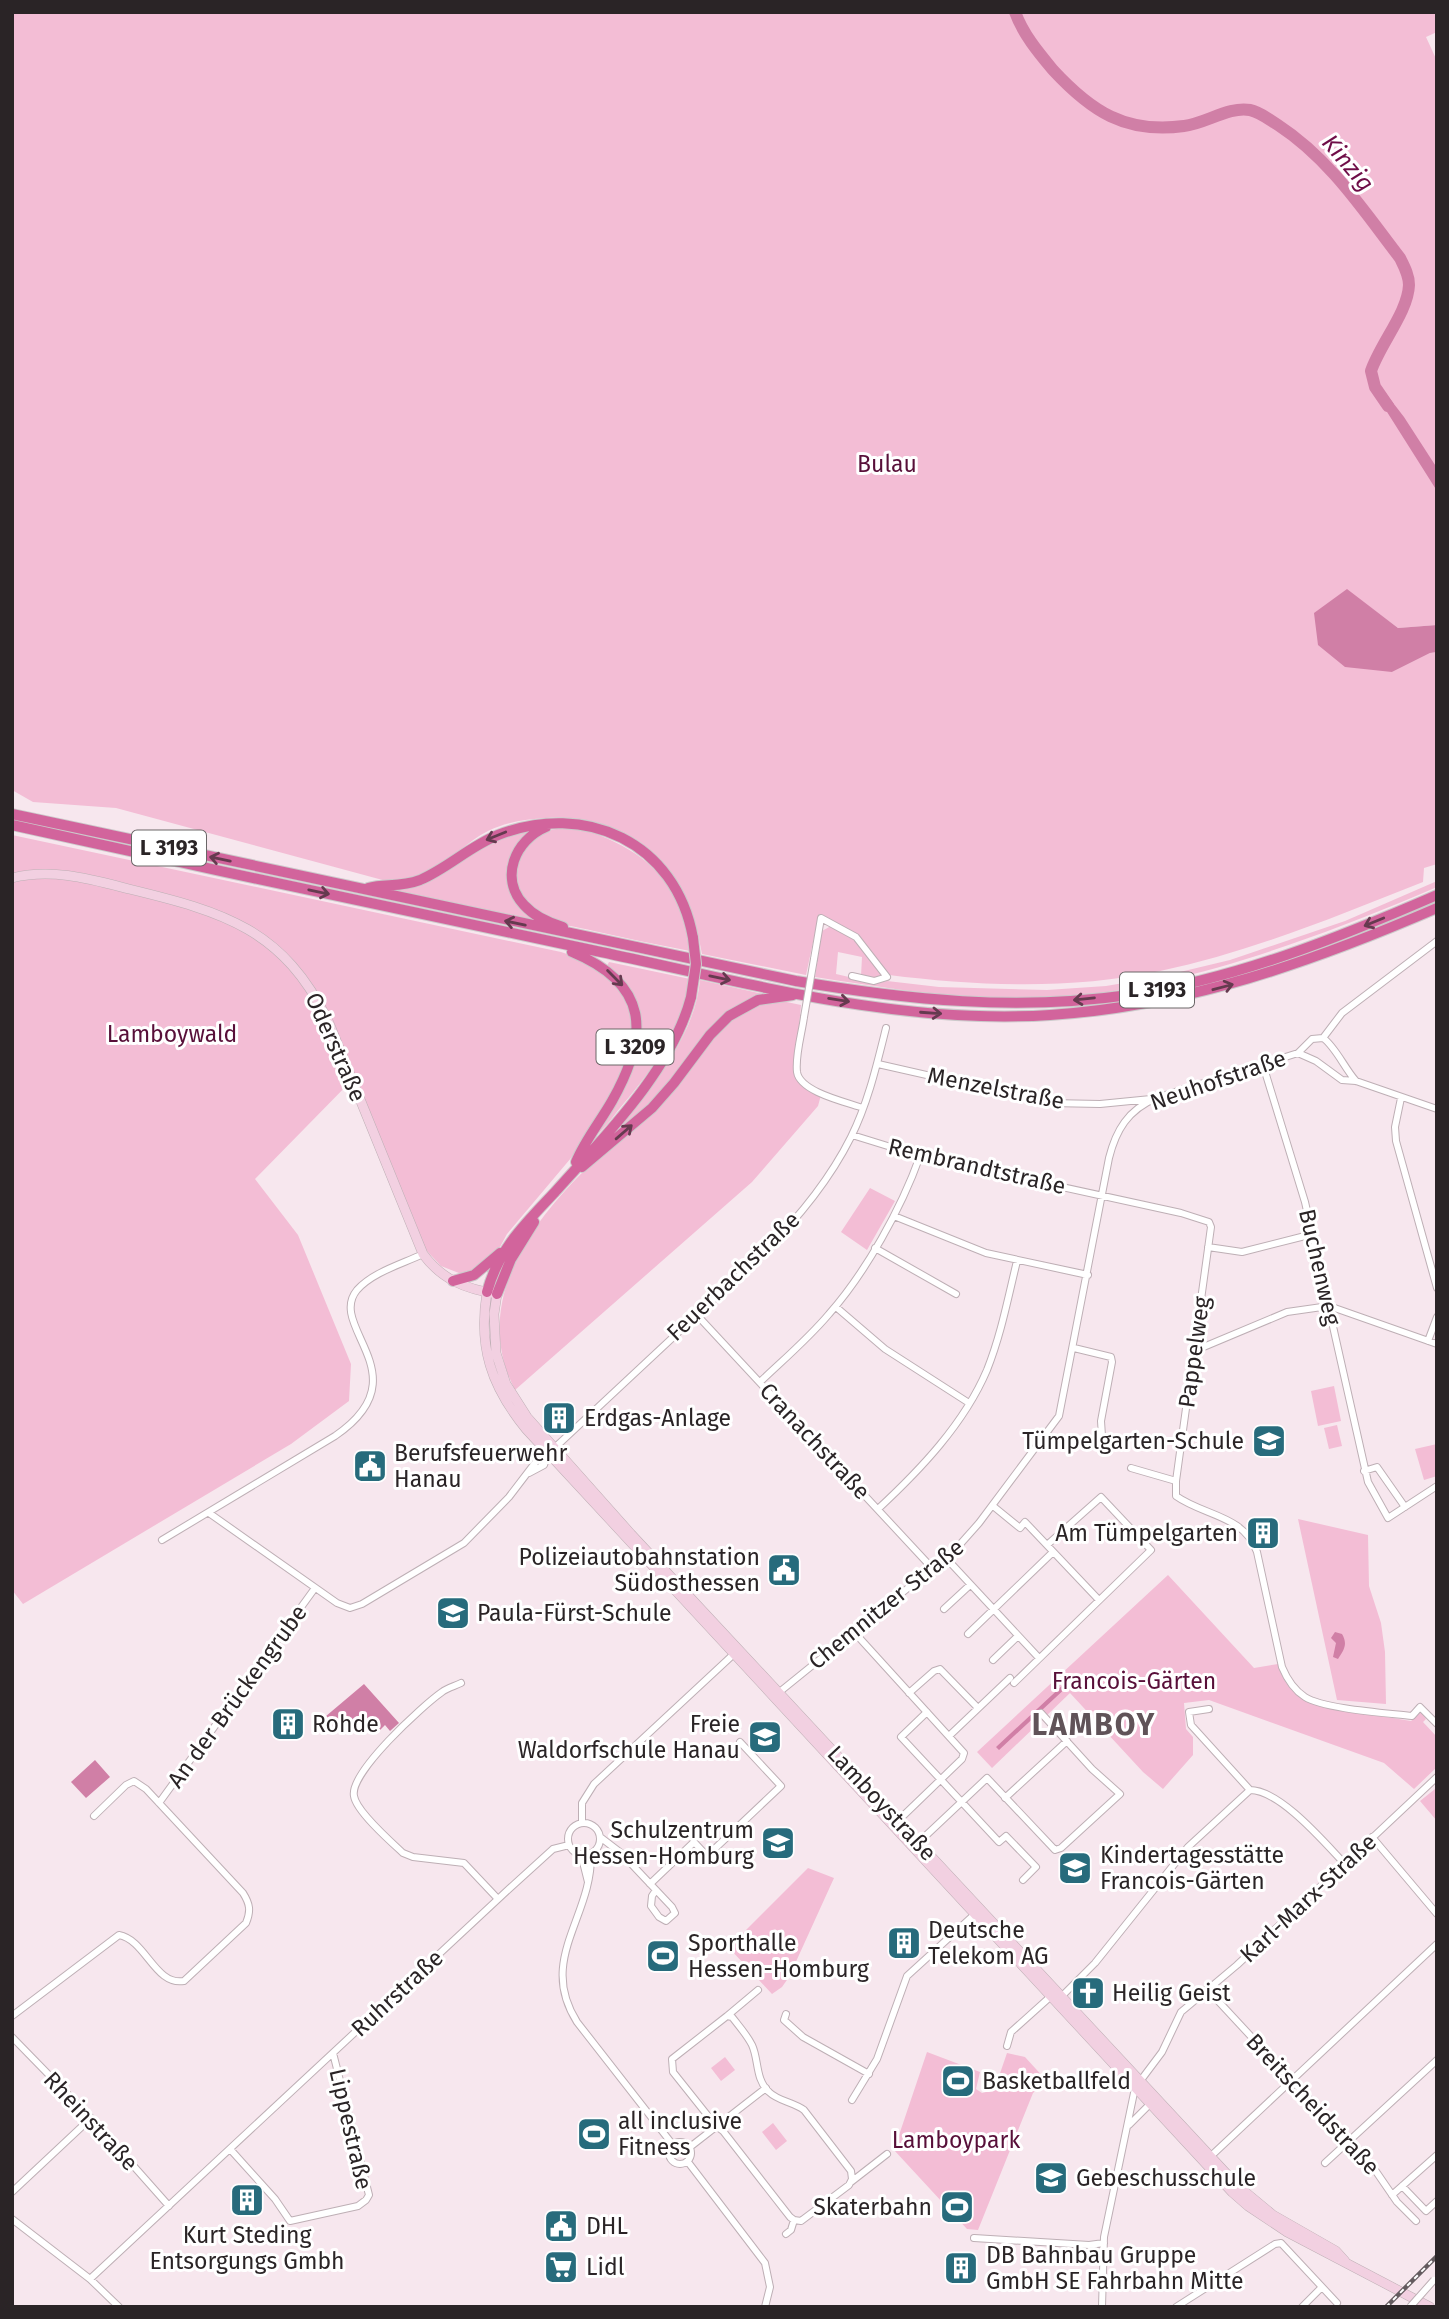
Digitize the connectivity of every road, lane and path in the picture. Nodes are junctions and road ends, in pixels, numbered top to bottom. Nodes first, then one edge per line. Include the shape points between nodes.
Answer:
1 (12, 807) edge
2 (12, 814) edge
3 (562, 822) junction
4 (52, 824) junction
5 (15, 827) edge
6 (12, 878) edge
7 (362, 890) junction
8 (1437, 895) edge
9 (1437, 908) edge
10 (581, 937) junction
11 (1437, 942) edge
12 (557, 943) junction
13 (852, 976) dead end
14 (801, 994) junction
15 (886, 1028) dead end
16 (1322, 1038) junction
17 (1298, 1053) junction
18 (877, 1064) junction
19 (1263, 1065) junction
20 (1356, 1082) junction
21 (1156, 1098) junction
22 (1401, 1098) junction
23 (863, 1108) junction
24 (1437, 1109) edge
25 (852, 1135) junction
26 (920, 1156) junction
27 (571, 1174) junction
28 (1103, 1196) junction
29 (542, 1206) junction
30 (894, 1216) junction
31 (1210, 1224) joint
32 (1313, 1234) junction
33 (1208, 1247) junction
34 (875, 1248) junction
35 (505, 1250) junction
36 (423, 1254) junction
37 (1017, 1261) junction
38 (1088, 1275) junction
39 (453, 1281) junction
40 (1437, 1288) edge
41 (492, 1293) junction
42 (956, 1294) dead end
43 (1329, 1306) junction
44 (836, 1307) junction
45 (696, 1314) junction
46 (1437, 1317) edge
47 (1428, 1341) junction
48 (1437, 1344) edge
49 (1074, 1348) junction
50 (1194, 1352) junction
51 (760, 1382) junction
52 (969, 1403) junction
53 (1102, 1436) dead end
54 (551, 1450) junction
55 (1131, 1468) dead end
56 (1364, 1471) junction
57 (1175, 1485) junction
58 (1437, 1486) edge
59 (993, 1506) junction
60 (1405, 1507) junction
61 (878, 1509) junction
62 (209, 1513) junction
63 (162, 1540) dead end
64 (1047, 1545) junction
65 (1053, 1552) junction
66 (946, 1558) junction
67 (933, 1569) junction
68 (970, 1585) junction
69 (315, 1588) junction
70 (1098, 1600) junction
71 (944, 1608) dead end
72 (992, 1609) junction
73 (854, 1632) junction
74 (968, 1634) dead end
75 (1018, 1636) junction
76 (736, 1652) junction
77 (1039, 1658) junction
78 (993, 1660) dead end
79 (461, 1684) dead end
80 (909, 1693) junction
81 (777, 1694) junction
82 (978, 1708) junction
83 (1209, 1709) dead end
84 (927, 1712) junction
85 (1041, 1713) dead end
86 (1437, 1724) edge
87 (949, 1736) junction
88 (1067, 1741) junction
89 (740, 1742) dead end
90 (1437, 1777) edge
91 (942, 1780) junction
92 (1250, 1790) junction
93 (1005, 1798) junction
94 (962, 1801) junction
95 (159, 1803) junction
96 (94, 1815) dead end
97 (904, 1815) dead end
98 (582, 1822) junction
99 (1372, 1837) junction
100 (600, 1838) junction
101 (569, 1845) junction
102 (916, 1845) junction
103 (591, 1853) junction
104 (581, 1854) junction
105 (1344, 1863) junction
106 (1023, 1880) dead end
107 (588, 1884) junction
108 (650, 1884) junction
109 (656, 1890) junction
110 (498, 1899) junction
111 (975, 1914) junction
112 (1437, 1914) edge
113 (1437, 1944) edge
114 (1207, 1989) junction
115 (758, 1990) dead end
116 (1056, 1998) junction
117 (786, 2014) dead end
118 (12, 2016) edge
119 (727, 2016) junction
120 (12, 2036) edge
121 (1007, 2046) dead end
122 (333, 2053) junction
123 (1437, 2060) edge
124 (869, 2074) junction
125 (1292, 2080) junction
126 (1137, 2084) junction
127 (766, 2088) junction
128 (852, 2100) dead end
129 (1150, 2104) junction
130 (91, 2118) junction
131 (716, 2126) junction
132 (1126, 2129) junction
133 (1349, 2141) junction
134 (673, 2144) junction
135 (690, 2147) junction
136 (230, 2149) junction
137 (887, 2154) dead end
138 (1437, 2155) edge
139 (1211, 2156) junction
140 (688, 2162) junction
141 (1325, 2164) dead end
142 (851, 2182) junction
143 (1402, 2186) junction
144 (12, 2192) edge
145 (1392, 2195) junction
146 (1437, 2201) edge
147 (169, 2206) junction
148 (12, 2219) edge
149 (794, 2220) junction
150 (1416, 2221) dead end
151 (786, 2234) dead end
152 (974, 2238) dead end
153 (1104, 2243) junction
154 (1345, 2262) junction
155 (90, 2279) junction
156 (1436, 2280) edge
157 (1322, 2287) junction
158 (1337, 2303) dead end
159 (119, 2307) edge
160 (765, 2307) edge
161 (1101, 2307) edge
162 (1176, 2307) edge
163 (1302, 2307) edge
164 (1410, 2307) edge
165 (1430, 2307) edge

1 - 4 highway
2 - 4 highway, L 3193
3 -> 7 highway, L 3209 via 495,836 412,882
3 - 10 highway via 520,846 513,864 513,883 521,902 532,912
3 - 27 highway, L 3209, bridge via 601,828 645,853 674,885 689,917 696,964 678,1036 662,1063
7 -> 4 highway, L 3193
5 -> 12 highway, L 3193
6 - 36 main road, Oderstraße via 70,876 210,910 251,930 285,957 313,991 330,1023
10 -> 7 highway, L 3193
8 -> 10 highway, L 3193 via 1332,938 1223,974 1159,990 1046,1003 944,1002 863,993
14 -> 9 highway, L 3193 via 954,1014 1048,1015 1132,1006 1242,981
11 - 16 street, Neuhofstraße via 1342,1013
12 -> 14 highway, L 3193
12 -> 27 highway, L 3209 via 597,963 619,981 634,1007 637,1027 625,1074
13 - 23 street, bridge via 874,981 887,977 856,937 821,918 797,1068 802,1082 816,1091
27 -> 14 highway via 652,1108 729,1016 758,1000
15 - 18 street, Feuerbachstraße
16 - 17 street, Neuhofstraße via 1312,1039
16 - 20 street
17 - 19 street, Neuhofstraße
17 - 20 street via 1337,1077
18 - 21 street, Menzelstraße via 1050,1102 1100,1104
18 - 23 street, Feuerbachstraße
19 - 21 street, Neuhofstraße
19 - 32 street, Buchenweg
20 - 22 street
21 - 28 street, Neuhofstraße via 1136,1109 1119,1129
22 - 24 street
22 - 40 street via 1396,1141
23 - 25 street, Feuerbachstraße
25 - 26 street, Rembrandtstraße
25 - 45 street, Feuerbachstraße via 830,1172 779,1237
26 - 28 street, Rembrandtstraße
26 - 30 street
27 - 29 highway, L 3209
28 - 31 street, Rembrandtstraße
28 - 38 street, Chemnitzer Straße
29 - 35 highway, L 3209
29 - 41 highway, L 3209
30 - 34 street
30 - 37 street via 963,1245
31 - 33 street, Pappelweg
32 - 33 street via 1242,1252
32 - 43 street, Buchenweg
33 - 50 street, Pappelweg
34 - 42 street
34 - 44 street
35 - 39 highway via 474,1275
35 - 41 highway, L 3209 via 495,1268
36 - 39 main road, Oderstraße
36 - 62 street via 368,1282 352,1299 352,1321 373,1370 369,1398 359,1415 335,1436
37 - 38 street
37 - 52 street via 992,1357
38 - 49 street, Chemnitzer Straße
39 - 41 main road, Oderstraße
41 - 54 main road, Lamboystraße / L 3209 via 496,1353 503,1377
43 - 47 street
43 - 50 street via 1287,1312
43 - 56 street, Buchenweg
44 - 51 street
44 - 52 street via 885,1349
45 - 51 street, Cranachstraße
45 - 54 street, Feuerbachstraße
46 - 47 street
47 - 48 street
49 - 53 street via 1111,1357
49 - 59 street, Chemnitzer Straße via 1056,1421
50 - 57 street, Pappelweg
51 - 61 street, Cranachstraße
52 - 61 street via 931,1455
54 - 69 street, Feuerbachstraße via 464,1543 362,1604 343,1606
54 - 76 main road, Lamboystraße / L 3209
55 - 57 street
56 - 60 street via 1377,1466
56 - 60 street, Buchenweg via 1388,1518
57 - 86 street via 1176,1496 1240,1526 1250,1538 1257,1552 1279,1659 1295,1689 1320,1703 1366,1710 1412,1716 1420,1707
58 - 60 street
59 - 64 street via 1020,1528 1025,1522
59 - 66 street, Chemnitzer Straße
61 - 67 street, Cranachstraße
62 - 63 street
62 - 69 street
64 - 65 street
64 - 70 street via 1101,1497 1151,1550
65 - 70 street
65 - 72 street
66 - 67 street, Chemnitzer Straße
66 - 68 street
67 - 73 street, Chemnitzer Straße
68 - 71 street
68 - 72 street
69 - 95 street, An der Brückengrube
70 - 77 street
72 - 74 street
72 - 75 street
73 - 80 street
73 - 81 street, Chemnitzer Straße
75 - 77 street
75 - 78 street
76 - 81 main road, Lamboystraße / L 3209
76 - 98 street via 594,1784 582,1803
77 - 82 street
79 - 110 street via 443,1691 385,1745 357,1778 353,1795 403,1853 464,1863
80 - 82 street via 940,1669
80 - 84 street
81 - 102 main road, Lamboystraße / L 3209
82 - 87 street
83 - 92 street via 1189,1712 1191,1725
84 - 87 street
84 - 91 street via 901,1737
85 - 88 street
87 - 91 street via 964,1753
88 - 93 street
88 - 93 street via 1120,1794 1055,1850
89 - 108 street via 781,1786 707,1856 694,1842
90 - 99 street, Karl-Marx-Straße
91 - 94 street
91 - 97 street
92 - 105 street via 1294,1812
92 - 116 street via 1188,1847 1095,1963
93 - 94 street via 987,1778
94 - 102 street
94 - 106 street via 999,1842 1006,1836 1036,1867
95 - 96 street, An der Brückengrube via 134,1781
95 - 118 street, An der Brückengrube via 249,1902 250,1915 242,1928 184,1981 177,1982 166,1977 132,1940 119,1935
98 - 100 street via 593,1826
98 - 101 street via 569,1833
99 - 105 street, Karl-Marx-Straße
99 - 112 street
100 - 103 street
100 - 108 street
101 - 104 street
101 - 110 street, Ruhrstraße via 553,1849
102 - 111 main road, Lamboystraße / L 3209
102 - 116 main road, Lamboystraße / L 3209
103 - 104 street
103 - 107 street
104 - 107 street
105 - 114 street, Karl-Marx-Straße
107 - 134 street via 562,1963 566,2001
108 - 109 street
109 - 109 street via 650,1906 666,1921 674,1910
110 - 122 street, Ruhrstraße
111 - 116 main road, Lamboystraße / L 3209
111 - 124 street via 908,1976
113 - 125 street
114 - 125 street, Breitscheidstraße
114 - 126 street, Karl-Marx-Straße via 1181,2012 1162,2052
115 - 119 street
116 - 121 street via 1011,2032
116 - 126 main road, Lamboystraße / L 3209
117 - 124 street via 784,2020 796,2032
119 - 127 street via 751,2044
119 - 131 street via 671,2062 673,2072
120 - 130 street, Rheinstraße
122 - 136 street, Ruhrstraße
122 - 136 street, Lippestraße via 369,2195 363,2204 290,2221
123 - 133 street
124 - 128 street
125 - 133 street, Breitscheidstraße
125 - 139 street
126 - 129 main road, Lamboystraße / L 3209
126 - 132 street
126 - 139 main road, Lamboystraße / L 3209
127 - 131 street
127 - 142 street via 808,2114 851,2171
129 - 132 street
129 - 154 main road, Lamboystraße / L 3209 via 1248,2206
130 - 144 street
130 - 147 street, Rheinstraße
131 - 135 street
131 - 149 street
132 - 153 street
133 - 141 street
133 - 145 street, Breitscheidstraße
134 - 135 street via 684,2142
134 - 140 street via 671,2160
135 - 140 street
136 - 147 street, Ruhrstraße
137 - 142 street
138 - 143 street
139 - 154 main road, Lamboystraße / L 3209 via 1247,2195 1335,2250
140 - 160 street via 765,2263 770,2287
142 - 149 street via 805,2219
143 - 145 street
143 - 146 street via 1426,2211
145 - 150 street, Breitscheidstraße
147 - 155 street, Ruhrstraße
148 - 155 street
149 - 151 street
152 - 153 street
153 - 161 street
154 - 165 main road, Lamboystraße / L 3209
155 - 159 street
156 - 164 street, bridge
157 - 158 street
157 - 162 street via 1278,2243
157 - 163 street

